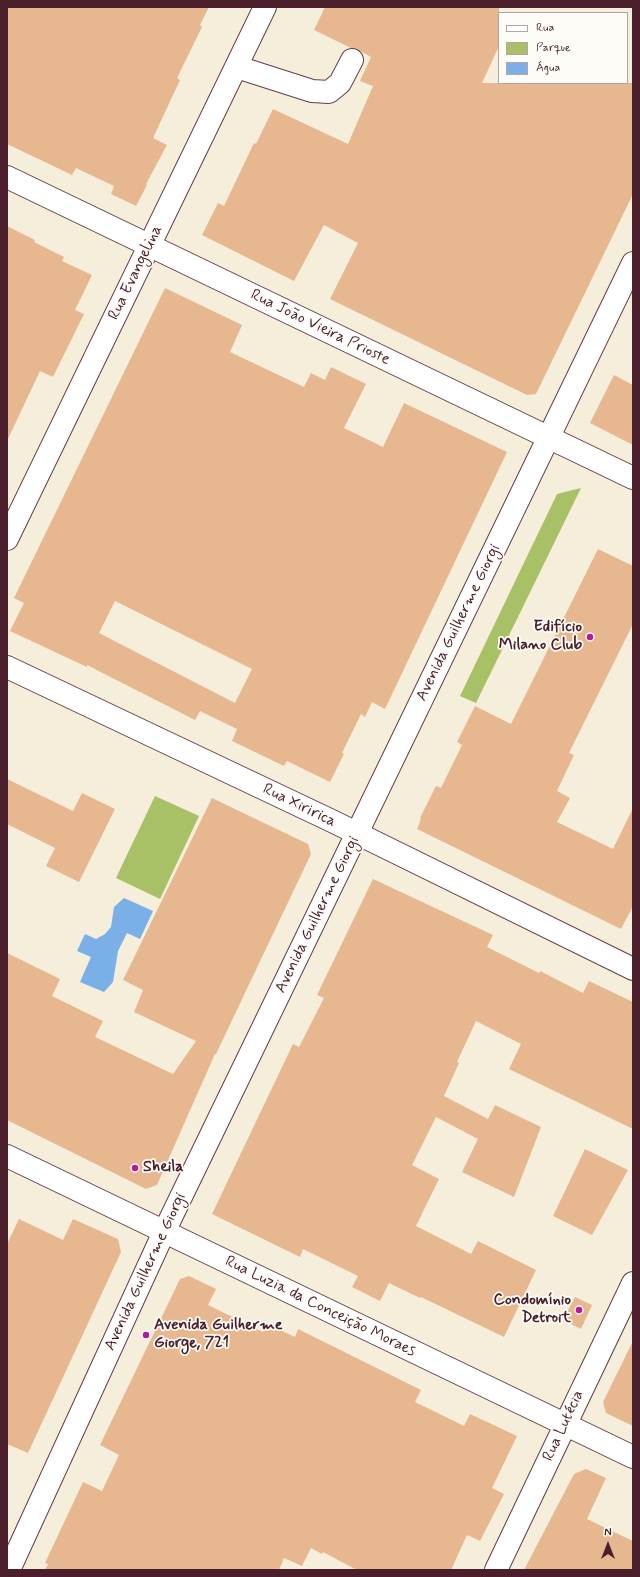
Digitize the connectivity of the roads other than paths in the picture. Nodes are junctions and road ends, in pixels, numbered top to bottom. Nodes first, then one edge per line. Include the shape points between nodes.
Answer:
1 (265, 7) edge
2 (352, 60) dead end
3 (237, 67) junction
4 (7, 177) edge
5 (150, 246) junction
6 (633, 263) edge
7 (548, 438) junction
8 (633, 478) edge
9 (7, 539) edge
10 (7, 667) edge
11 (357, 834) junction
12 (633, 970) edge
13 (7, 1156) edge
14 (164, 1232) junction
15 (633, 1283) edge
16 (565, 1425) junction
17 (633, 1457) edge
18 (9, 1570) edge
19 (496, 1570) edge

1 - 3 street, Rua Evangelina
2 - 3 street via 340,83 329,92 312,91
3 - 5 street, Rua Evangelina
4 - 5 street, Rua João Vieira Prioste
5 - 7 street, Rua João Vieira Prioste
5 - 9 street, Rua Evangelina
6 - 7 street, Avenida Guilherme Giorgi
7 - 8 street, Rua João Vieira Prioste
7 - 11 street, Avenida Guilherme Giorgi
10 - 11 street, Rua Xiririca
11 - 12 street, Rua Xiririca
11 - 14 street, Avenida Guilherme Giorgi
13 - 14 street, Rua Luzia da Conceição Moraes
14 - 16 street, Rua Luzia da Conceição Moraes
14 - 18 street, Avenida Guilherme Giorgi
15 - 16 street, Rua Lutécia
16 - 17 street, Rua Luzia da Conceição Moraes
16 - 19 street, Rua Lutécia

